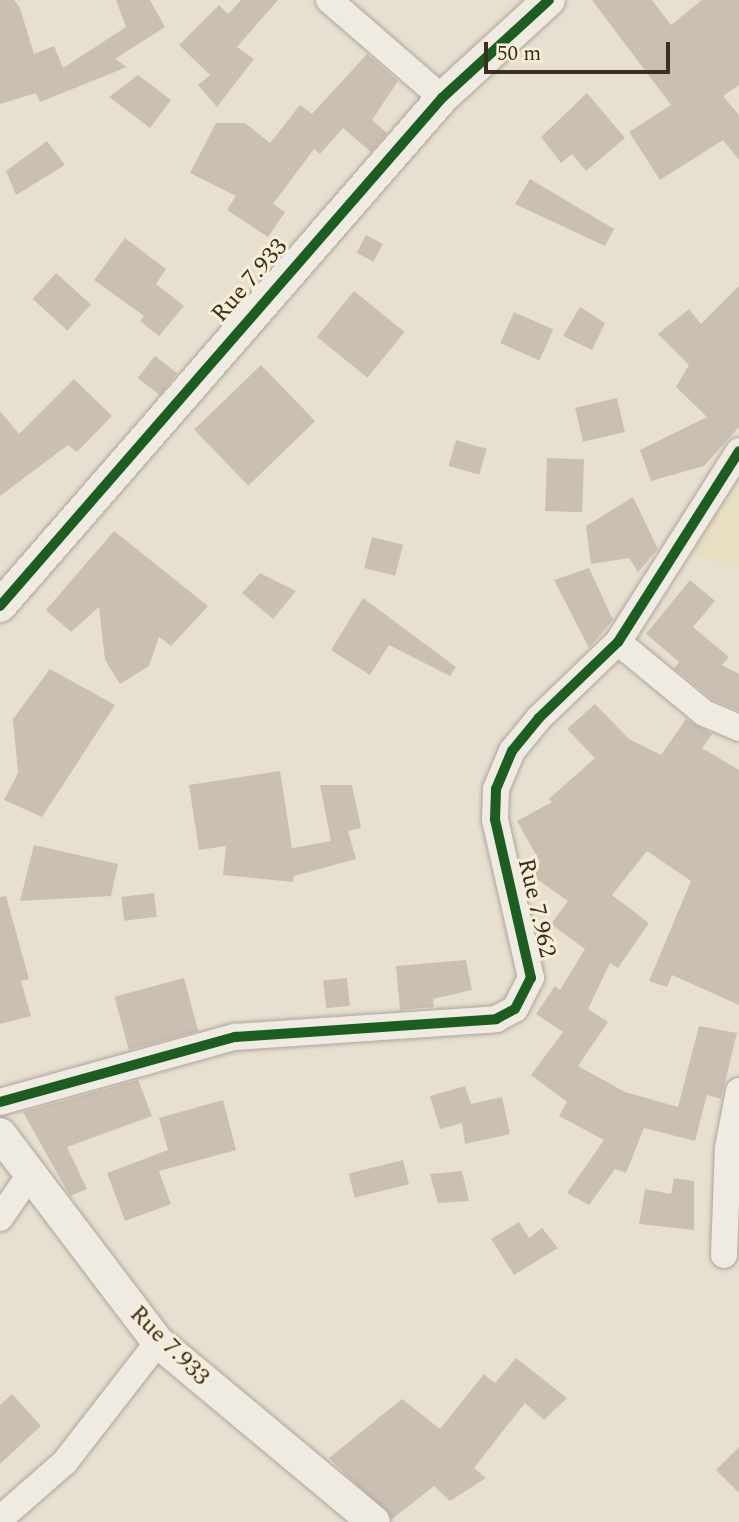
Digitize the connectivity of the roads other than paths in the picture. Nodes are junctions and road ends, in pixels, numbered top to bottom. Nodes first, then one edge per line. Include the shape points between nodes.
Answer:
1 (329, 0) edge
2 (549, 0) edge
3 (442, 98) junction
4 (739, 450) edge
5 (0, 606) edge
6 (618, 642) junction
7 (739, 729) edge
8 (739, 1091) edge
9 (0, 1102) edge
10 (0, 1134) edge
11 (29, 1176) junction
12 (0, 1218) edge
13 (724, 1255) dead end
14 (159, 1342) junction
15 (0, 1519) edge
16 (374, 1522) edge

1 - 3 street
2 - 3 street, Rue 7.933
3 - 5 street, Rue 7.933
4 - 6 street, Rue 7.962
6 - 7 street via 704,713
6 - 9 street, Rue 7.962 via 538,718 512,751 496,789 495,819 531,978 515,1009 496,1019 235,1037
8 - 13 street via 728,1148
10 - 11 street, Rue 7.933
11 - 12 street
11 - 14 street, Rue 7.933
14 - 15 street via 65,1462
14 - 16 street, Rue 7.933

